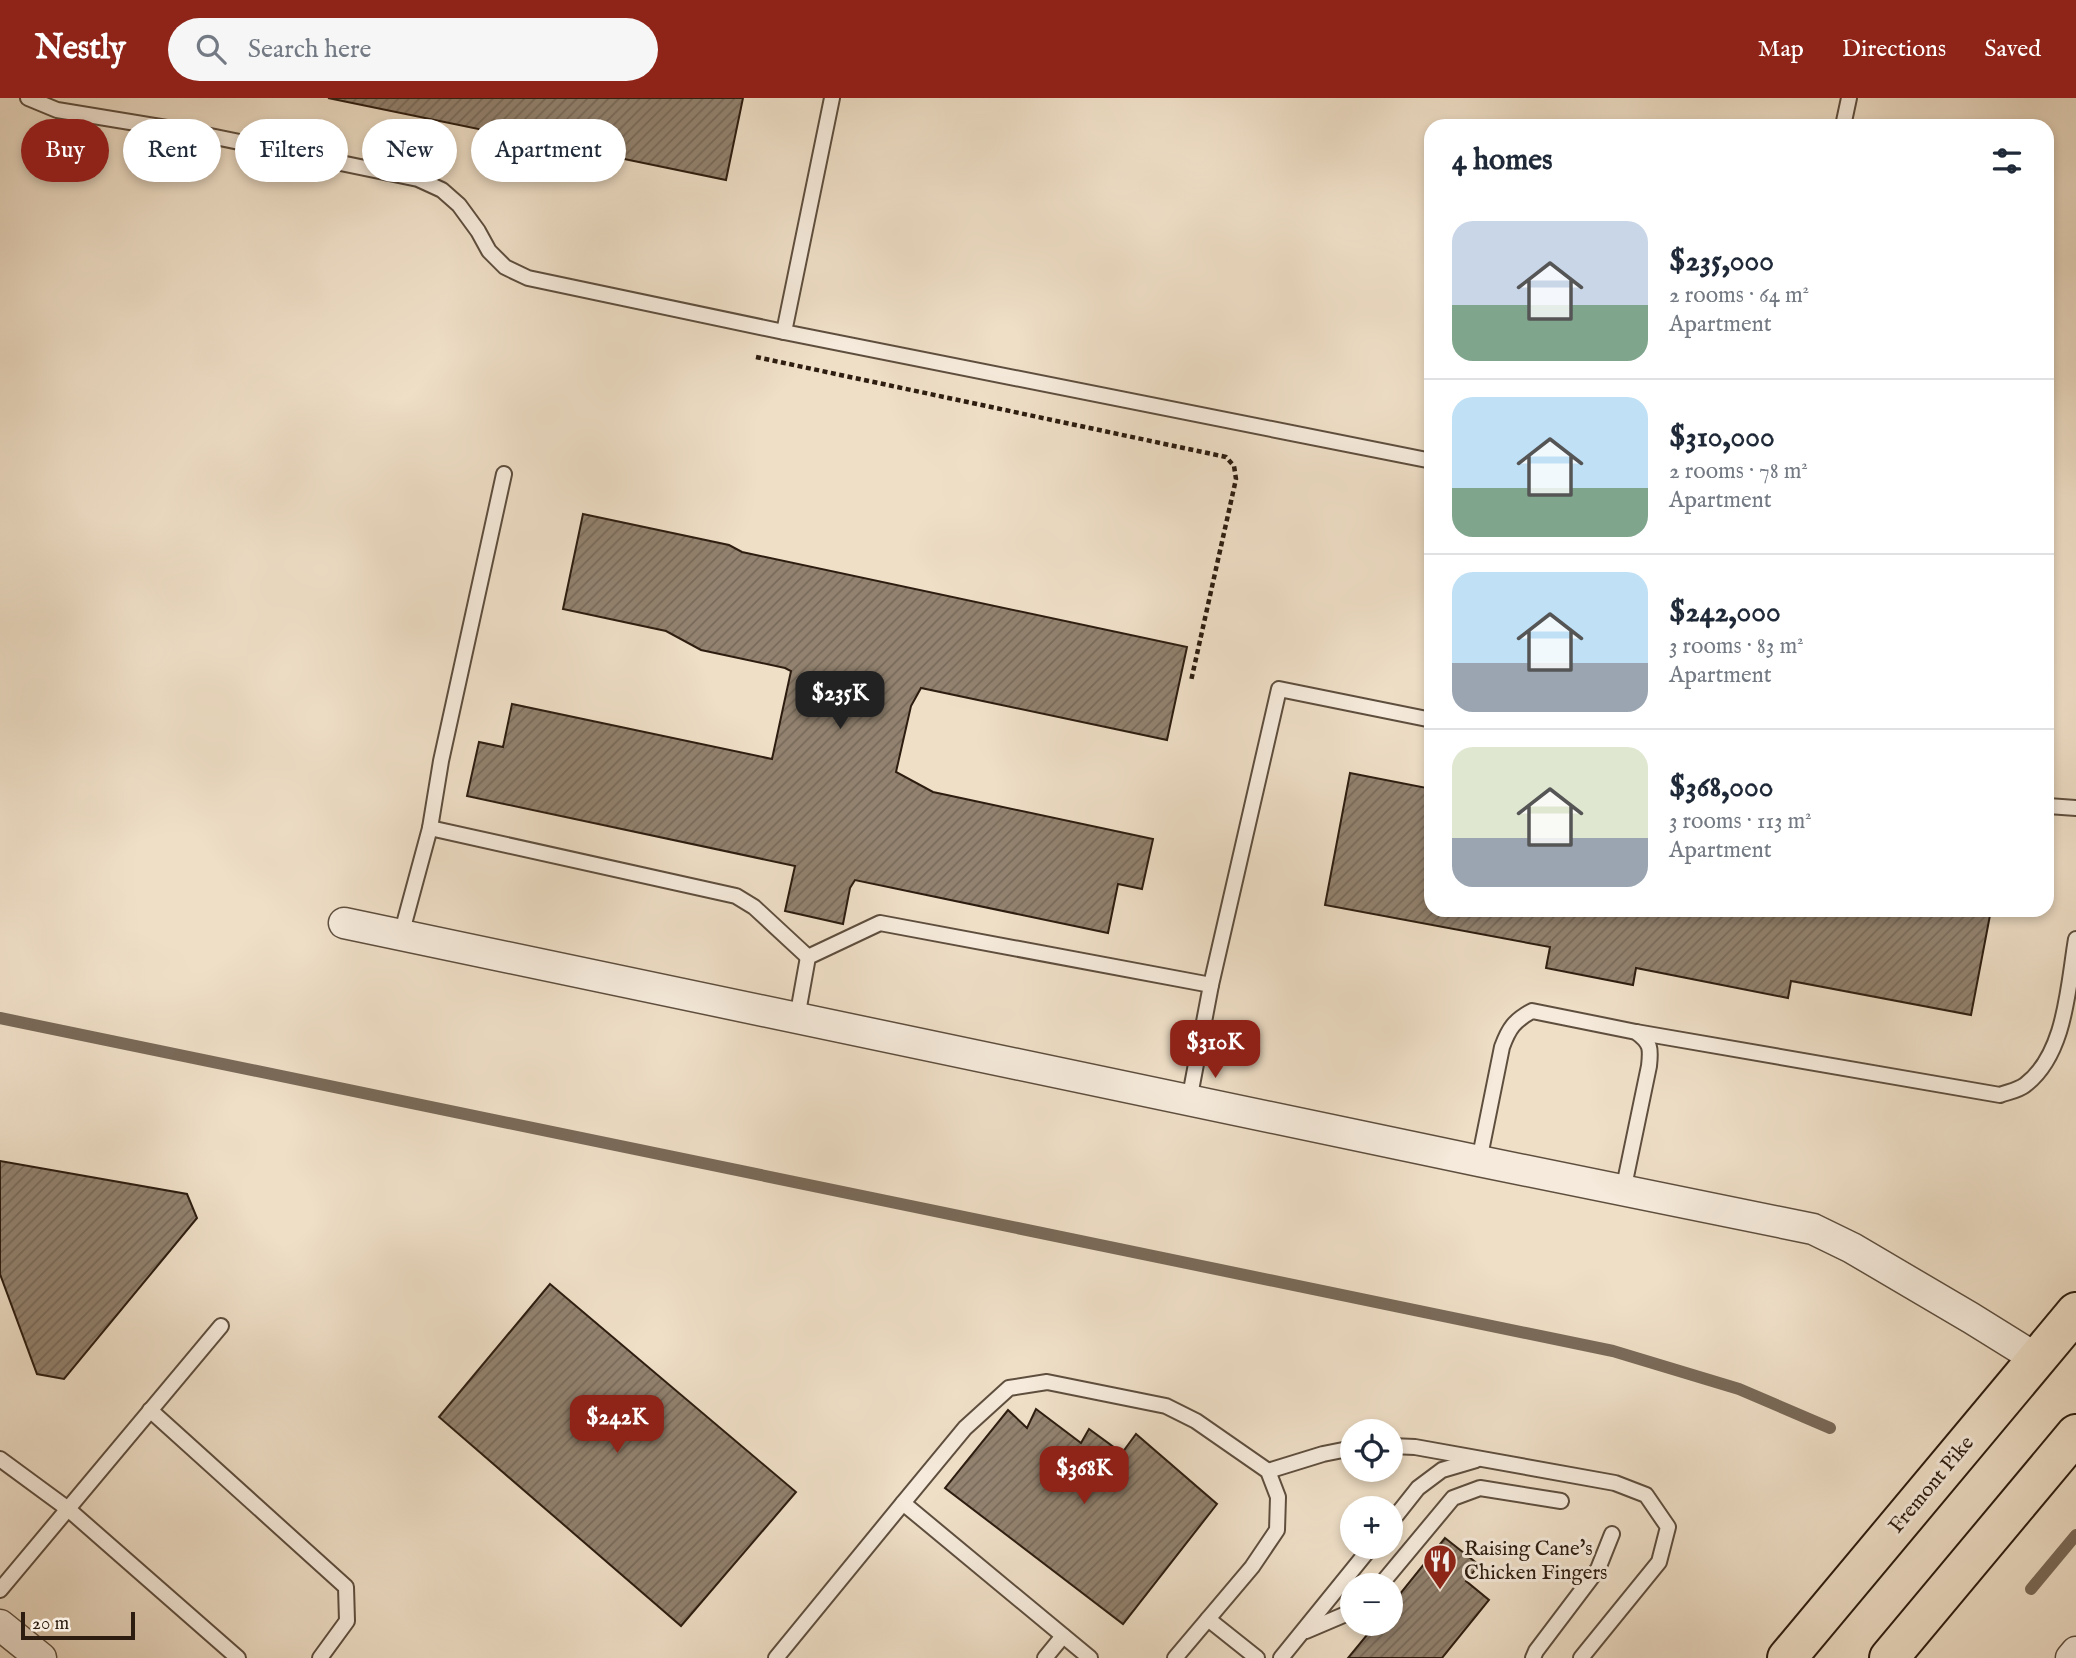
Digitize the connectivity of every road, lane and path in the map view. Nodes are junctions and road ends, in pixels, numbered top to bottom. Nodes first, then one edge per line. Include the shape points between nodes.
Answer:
1 (28, 98) edge
2 (832, 98) edge
3 (1849, 98) edge
4 (1844, 119) edge
5 (784, 332) junction
6 (756, 356) dead end
7 (1424, 459) edge
8 (504, 474) dead end
9 (1191, 681) dead end
10 (1424, 717) edge
11 (2054, 806) edge
12 (2076, 808) edge
13 (430, 828) junction
14 (344, 923) dead end
15 (401, 935) junction
16 (2076, 939) edge
17 (808, 957) junction
18 (1211, 985) junction
19 (797, 1018) junction
20 (1636, 1032) junction
21 (1189, 1101) junction
22 (1479, 1161) junction
23 (1623, 1191) junction
24 (2076, 1312) edge
25 (221, 1326) dead end
26 (2036, 1359) junction
27 (150, 1410) junction
28 (2076, 1434) edge
29 (1403, 1446) edge
30 (1340, 1451) edge
31 (1481, 1458) junction
32 (0, 1459) edge
33 (1268, 1471) junction
34 (1561, 1501) dead end
35 (903, 1503) junction
36 (1403, 1507) edge
37 (68, 1509) junction
38 (1612, 1534) dead end
39 (1361, 1559) edge
40 (1390, 1573) edge
41 (0, 1590) edge
42 (1340, 1617) edge
43 (1208, 1619) junction
44 (0, 1625) edge
45 (1302, 1633) junction
46 (1063, 1636) junction
47 (2076, 1652) edge
48 (41, 1658) edge
49 (238, 1658) edge
50 (320, 1658) edge
51 (776, 1658) edge
52 (1045, 1658) edge
53 (1090, 1658) edge
54 (1175, 1658) edge
55 (1257, 1658) edge
56 (1281, 1658) edge
57 (1533, 1658) edge
58 (1581, 1658) edge
59 (1787, 1658) edge
60 (1889, 1658) edge
61 (2071, 1658) edge

1 - 5 lane via 57,110 191,132 418,179 451,197 489,251 505,267 528,278
2 - 5 lane
3 - 4 lane
5 - 7 lane
6 - 9 path via 1226,457 1234,466 1236,479
8 - 13 lane
10 - 18 lane via 1279,688
11 - 12 lane
13 - 15 lane
13 - 17 lane via 736,896
14 - 15 street
15 - 19 street
16 - 20 lane via 2062,1021 2049,1059 2024,1086 2000,1095
17 - 18 lane via 880,923
17 - 19 lane
18 - 21 lane
19 - 21 street
20 - 22 lane via 1532,1011 1517,1019 1502,1047
20 - 23 lane via 1650,1049 1649,1066
21 - 22 street
22 - 23 street
23 - 26 street via 1813,1229
24 - 26 highway, Fremont Pike
25 - 27 lane
26 - 59 highway, Fremont Pike
27 - 37 lane
27 - 50 lane via 346,1587 347,1621
28 - 60 highway
29 - 31 lane
30 - 33 lane
31 - 36 lane via 1442,1470
31 - 58 lane via 1615,1483 1646,1495 1668,1527 1659,1562
32 - 37 lane
33 - 35 lane via 1166,1406 1046,1382 1009,1388 965,1429
33 - 43 lane via 1278,1497 1278,1530
34 - 40 lane via 1479,1488 1452,1497
35 - 46 lane
35 - 51 lane
37 - 41 lane
37 - 49 lane
38 - 57 lane via 1598,1569
39 - 45 lane
42 - 45 lane
43 - 54 lane
43 - 55 lane
44 - 48 street
45 - 56 lane
46 - 52 lane
46 - 53 lane
47 - 61 street

